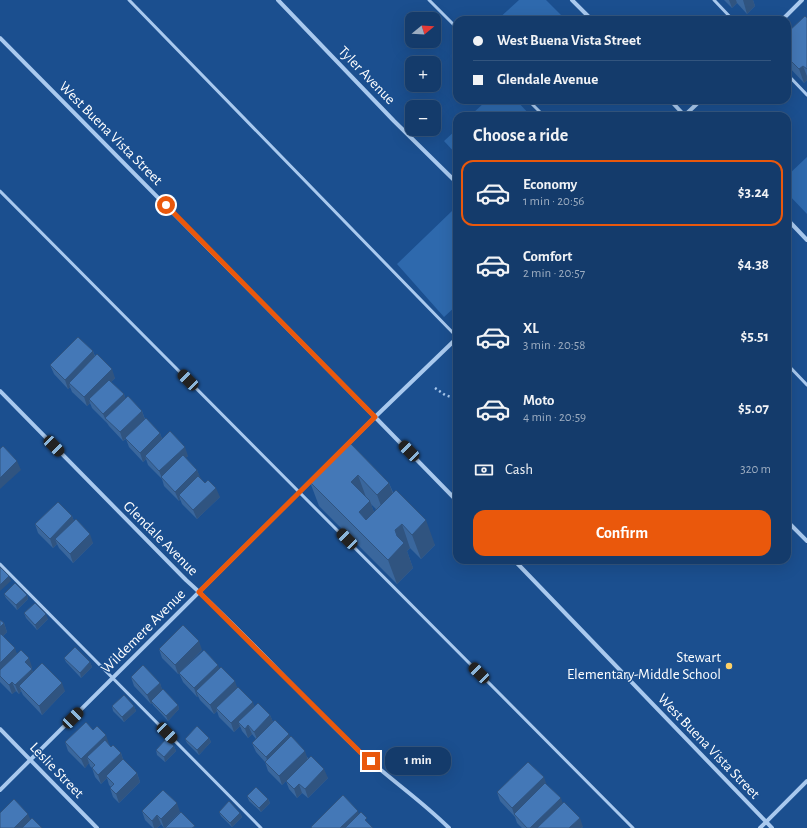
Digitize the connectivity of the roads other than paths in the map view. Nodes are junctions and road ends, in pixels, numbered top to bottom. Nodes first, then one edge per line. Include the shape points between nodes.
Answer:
1 (129, 0) edge
2 (278, 0) edge
3 (429, 0) edge
4 (572, 0) edge
5 (714, 0) edge
6 (802, 0) edge
7 (588, 16) edge
8 (729, 16) edge
9 (786, 16) edge
10 (453, 24) edge
11 (0, 38) edge
12 (791, 78) edge
13 (807, 95) edge
14 (532, 104) edge
15 (674, 104) edge
16 (697, 104) edge
17 (540, 112) edge
18 (681, 112) edge
19 (689, 112) edge
20 (453, 179) edge
21 (0, 191) edge
22 (791, 223) edge
23 (807, 240) edge
24 (453, 333) edge
25 (453, 341) edge
26 (791, 368) edge
27 (807, 385) edge
28 (0, 391) edge
29 (375, 417) junction
30 (300, 492) junction
31 (453, 497) edge
32 (791, 525) edge
33 (807, 541) edge
34 (0, 564) edge
35 (518, 564) edge
36 (199, 592) junction
37 (112, 678) junction
38 (0, 729) edge
39 (30, 761) junction
40 (807, 781) edge
41 (0, 790) edge
42 (766, 822) junction
43 (97, 828) edge
44 (261, 828) edge
45 (449, 828) edge
46 (633, 828) edge
47 (760, 828) edge
48 (772, 828) edge

1 - 24 lane
2 - 20 street, Tyler Avenue
3 - 10 lane
4 - 7 street
5 - 8 lane
6 - 9 street
11 - 29 street, West Buena Vista Street
12 - 13 lane
14 - 17 lane
15 - 18 street
16 - 19 street
21 - 30 lane
22 - 23 street
25 - 29 street, Wildemere Avenue
26 - 27 lane
28 - 36 street, Glendale Avenue
29 - 30 street, Wildemere Avenue
29 - 31 street, West Buena Vista Street
30 - 36 street, Wildemere Avenue
30 - 46 lane
32 - 33 street
34 - 37 lane
35 - 42 street, West Buena Vista Street
36 - 37 street, Wildemere Avenue
36 - 45 street, Glendale Avenue via 360,752 436,814
37 - 39 street, Wildemere Avenue
37 - 44 lane
38 - 39 street, Leslie Street
39 - 41 street, Wildemere Avenue
39 - 43 street, Leslie Street
40 - 42 street
42 - 47 street
42 - 48 street, West Buena Vista Street

